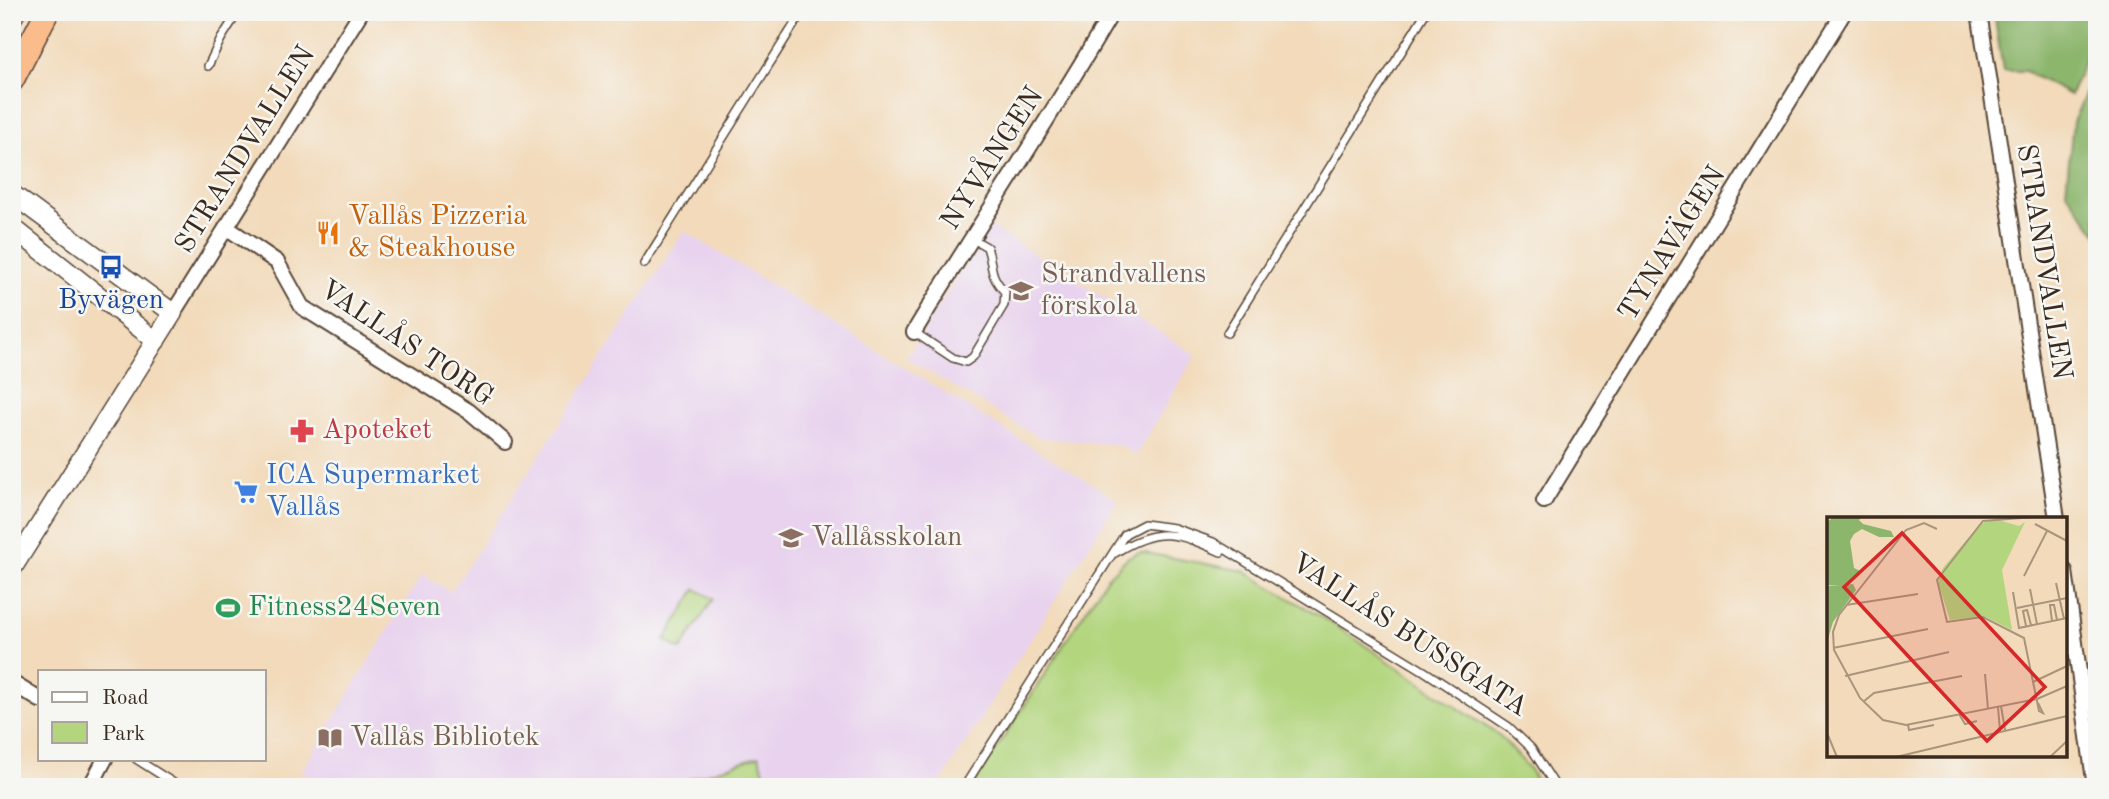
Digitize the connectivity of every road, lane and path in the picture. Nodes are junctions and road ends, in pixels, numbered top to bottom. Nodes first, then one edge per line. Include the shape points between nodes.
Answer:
1 (47, 12) edge
2 (238, 12) edge
3 (361, 12) edge
4 (802, 12) edge
5 (1112, 12) edge
6 (1426, 12) edge
7 (1844, 12) edge
8 (1979, 12) edge
9 (208, 66) dead end
10 (12, 80) edge
11 (12, 194) edge
12 (12, 227) edge
13 (226, 227) junction
14 (971, 237) junction
15 (644, 264) dead end
16 (173, 313) junction
17 (914, 332) joint
18 (1227, 333) dead end
19 (156, 341) junction
20 (505, 442) dead end
21 (1544, 500) dead end
22 (2057, 517) edge
23 (12, 569) edge
24 (2067, 585) edge
25 (12, 683) edge
26 (38, 699) edge
27 (104, 760) edge
28 (138, 760) edge
29 (163, 776) junction
30 (90, 787) edge
31 (165, 787) edge
32 (180, 787) edge
33 (964, 787) edge
34 (1556, 787) edge
35 (2095, 787) edge

1 - 10 highway
2 - 9 lane
3 - 13 street, STRANDVALLEN
4 - 15 lane
5 - 14 street, NYVÅNGEN
6 - 18 lane
7 - 21 street, TYNAVÄGEN
8 - 22 street, STRANDVALLEN
11 - 16 street
12 - 19 street
13 - 16 street, STRANDVALLEN
13 - 20 street, VALLÅS TORG via 277,262 302,307 470,412
14 - 17 street, NYVÅNGEN
14 - 17 lane via 987,247 992,275 1005,292 1004,305 973,357 966,362 953,358
16 - 19 street
19 - 23 street
24 - 35 street
25 - 26 street
27 - 30 street
28 - 29 lane
29 - 31 lane
29 - 32 lane
33 - 34 lane, VALLÅS BUSSGATA via 1111,555 1151,534 1178,536 1254,566 1424,671 1509,727 1531,748

